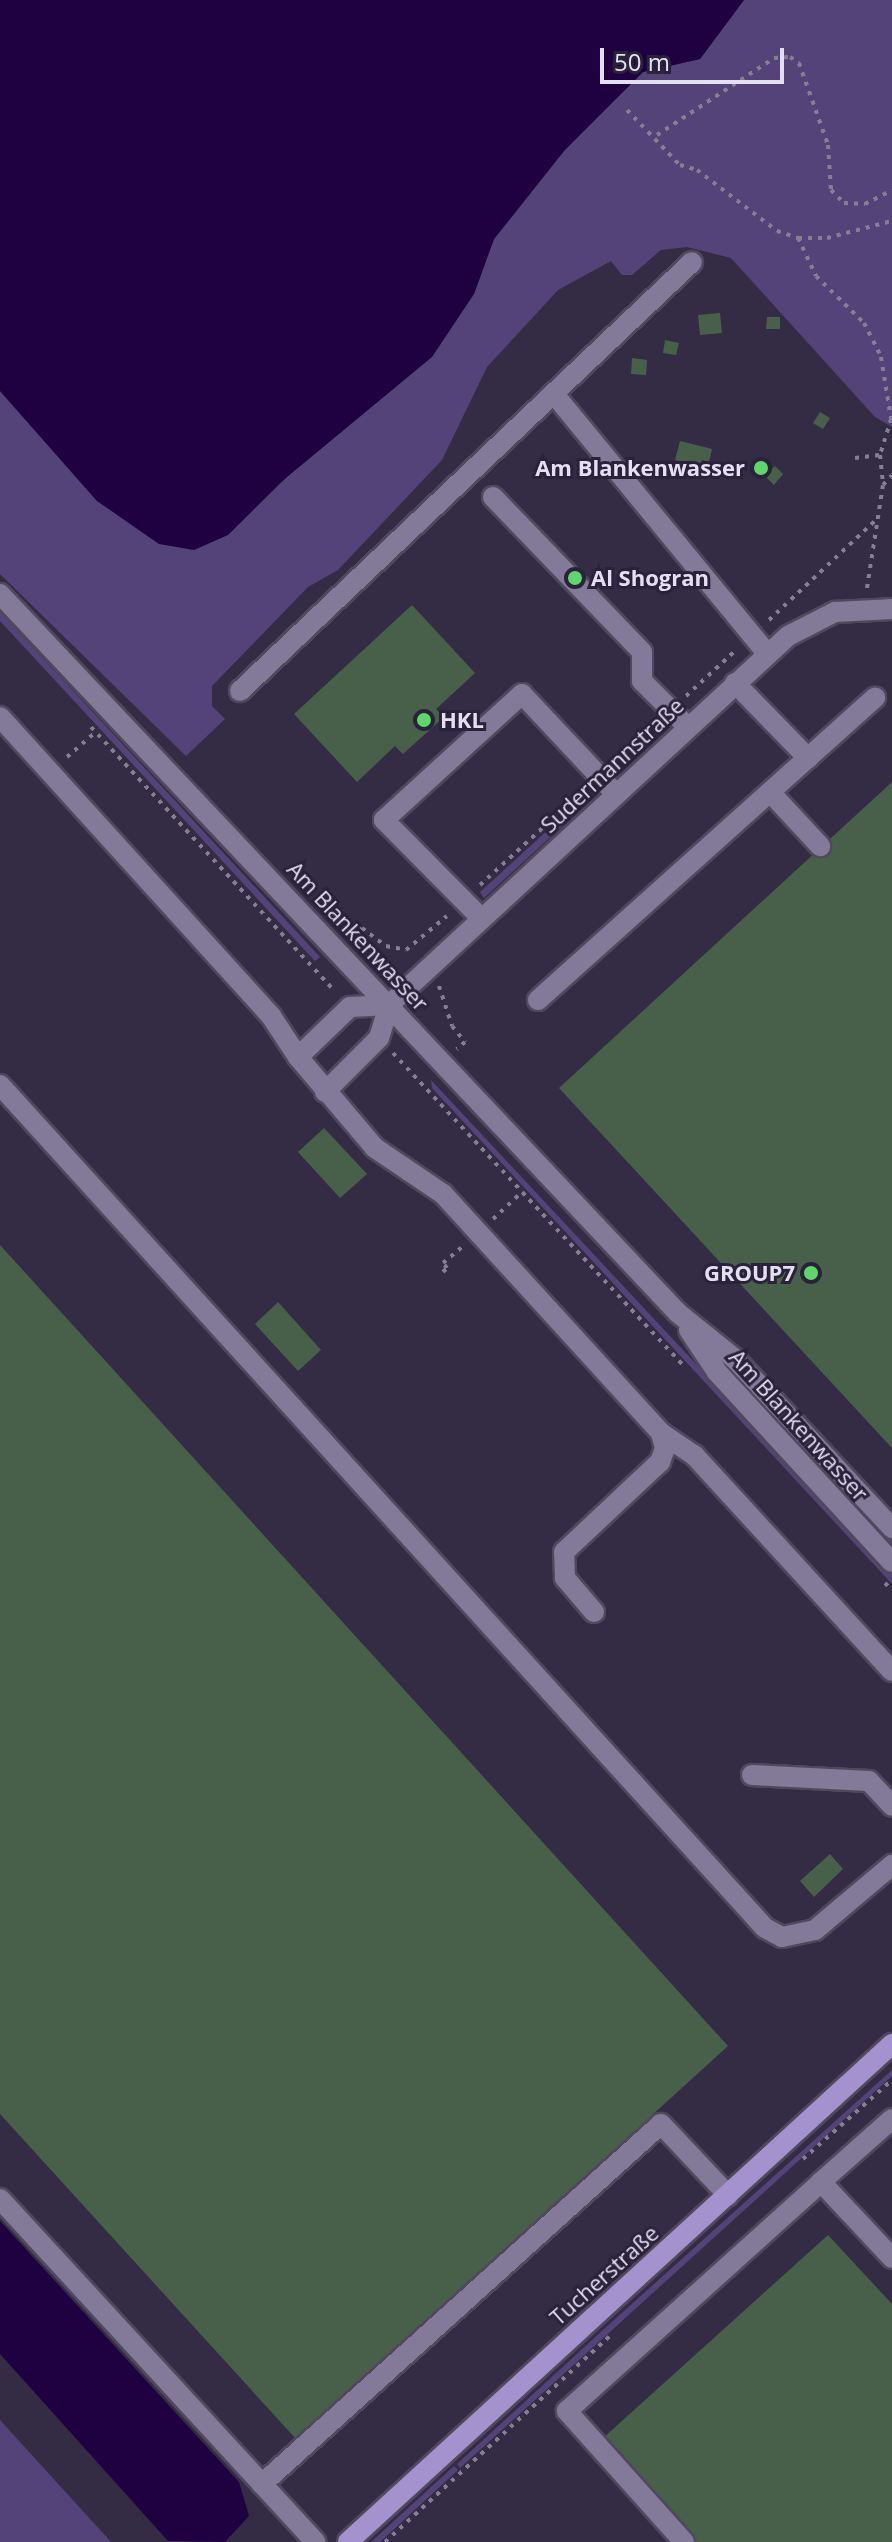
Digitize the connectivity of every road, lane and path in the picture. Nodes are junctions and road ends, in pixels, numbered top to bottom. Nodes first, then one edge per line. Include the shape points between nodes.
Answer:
1 (627, 110) dead end
2 (657, 135) junction
3 (892, 190) edge
4 (892, 221) edge
5 (798, 238) junction
6 (692, 262) dead end
7 (554, 394) junction
8 (880, 455) junction
9 (855, 458) dead end
10 (892, 475) edge
11 (883, 485) junction
12 (493, 497) dead end
13 (877, 519) junction
14 (0, 594) edge
15 (864, 607) junction
16 (892, 609) edge
17 (752, 635) junction
18 (767, 653) junction
19 (735, 683) junction
20 (240, 691) dead end
21 (875, 698) dead end
22 (671, 710) junction
23 (0, 717) edge
24 (85, 721) dead end
25 (688, 727) junction
26 (96, 732) junction
27 (71, 753) dead end
28 (808, 758) junction
29 (599, 776) junction
30 (770, 792) junction
31 (616, 794) junction
32 (820, 846) dead end
33 (464, 901) junction
34 (481, 918) junction
35 (406, 950) dead end
36 (538, 1000) dead end
37 (389, 1005) junction
38 (350, 1007) junction
39 (379, 1038) junction
40 (298, 1057) junction
41 (0, 1085) edge
42 (325, 1092) junction
43 (522, 1192) junction
44 (505, 1207) dead end
45 (678, 1313) junction
46 (685, 1368) dead end
47 (661, 1433) junction
48 (892, 1528) edge
49 (887, 1570) edge
50 (892, 1590) edge
51 (594, 1612) dead end
52 (892, 1671) edge
53 (752, 1775) dead end
54 (892, 1806) edge
55 (892, 1865) edge
56 (892, 2044) edge
57 (892, 2080) edge
58 (892, 2119) edge
59 (797, 2165) dead end
60 (821, 2182) junction
61 (728, 2195) junction
62 (0, 2199) edge
63 (892, 2258) edge
64 (620, 2326) dead end
65 (262, 2484) junction
66 (315, 2542) edge
67 (348, 2542) edge
68 (385, 2542) edge
69 (684, 2542) edge

1 - 2 path
2 - 3 path via 774,58 790,57 799,63 828,145 831,190 844,203 865,204
2 - 5 path via 680,165 697,170 748,214
4 - 5 path via 853,235
5 - 8 path via 816,276 864,323 881,357 891,419
6 - 7 street
7 - 17 street
7 - 20 street
8 - 9 path
8 - 11 path
10 - 11 path
11 - 13 path
12 - 22 street via 642,652 642,681
13 - 15 path
13 - 17 path
14 - 37 street, Am Blankenwasser
15 - 16 street, Sudermannstraße
15 - 18 street, Sudermannstraße via 809,623
17 - 18 street
17 - 22 path
18 - 19 street, Sudermannstraße
19 - 25 street, Sudermannstraße
19 - 28 street
21 - 28 street
22 - 25 street
22 - 29 path
23 - 40 street via 271,1016
24 - 26 path
25 - 31 street, Sudermannstraße
26 - 27 path
26 - 38 path
28 - 30 street
29 - 31 street
29 - 33 path
29 - 33 street via 522,694 395,809 384,820
30 - 32 street
30 - 36 street
31 - 34 street, Sudermannstraße
33 - 34 street
33 - 35 path
34 - 37 street, Sudermannstraße
37 - 38 street
37 - 39 street
37 - 45 street, Am Blankenwasser
38 - 40 street
39 - 42 street
39 - 43 path
40 - 42 street
41 - 55 street via 765,1928 782,1937 815,1930
42 - 47 street via 375,1148 443,1194
43 - 44 path
43 - 46 path
45 - 48 street, Am Blankenwasser via 735,1359
45 - 49 street, Am Blankenwasser via 717,1372
47 - 51 street via 665,1448 660,1462 564,1552 565,1578
47 - 52 street via 694,1455
49 - 50 path
53 - 54 street via 869,1781
56 - 61 main road, Tucherstraße
57 - 59 path
58 - 60 street
60 - 63 street
60 - 69 street via 567,2411
61 - 65 street via 661,2124
61 - 67 main road, Tucherstraße
62 - 65 street
64 - 68 path
65 - 66 street

